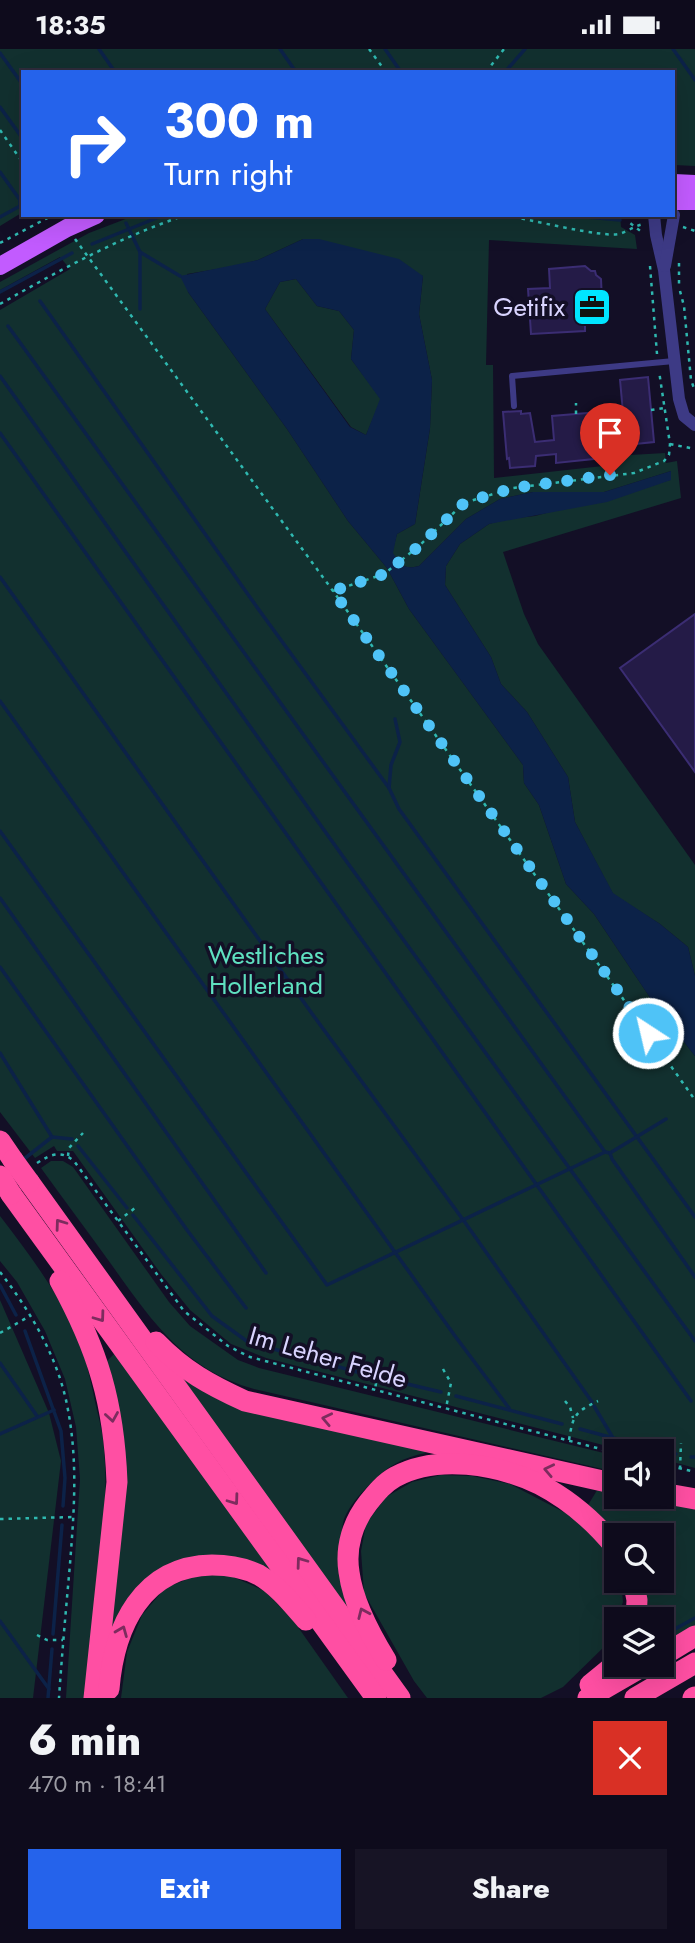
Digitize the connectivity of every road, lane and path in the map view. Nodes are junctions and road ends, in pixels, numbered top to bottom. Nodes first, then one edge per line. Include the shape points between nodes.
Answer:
1 (369, 49) edge
2 (504, 49) edge
3 (385, 70) edge
4 (487, 70) edge
5 (0, 130) edge
6 (21, 160) edge
7 (677, 198) edge
8 (695, 201) edge
9 (49, 217) edge
10 (92, 217) edge
11 (181, 217) edge
12 (515, 217) edge
13 (630, 217) edge
14 (654, 217) edge
15 (674, 217) edge
16 (634, 226) junction
17 (695, 231) edge
18 (684, 234) dead end
19 (645, 235) dead end
20 (0, 243) edge
21 (88, 256) junction
22 (649, 258) dead end
23 (679, 259) dead end
24 (0, 267) edge
25 (664, 270) junction
26 (0, 304) edge
27 (674, 361) junction
28 (658, 362) junction
29 (695, 391) edge
30 (576, 403) dead end
31 (514, 406) dead end
32 (664, 408) junction
33 (651, 410) dead end
34 (576, 414) dead end
35 (695, 425) edge
36 (670, 444) junction
37 (695, 449) edge
38 (333, 591) junction
39 (695, 1100) edge
40 (83, 1133) dead end
41 (0, 1141) edge
42 (68, 1156) junction
43 (32, 1173) junction
44 (8, 1177) edge
45 (135, 1207) dead end
46 (117, 1221) junction
47 (60, 1262) junction
48 (0, 1272) edge
49 (114, 1299) junction
50 (30, 1316) junction
51 (0, 1333) edge
52 (373, 1367) dead end
53 (443, 1369) dead end
54 (375, 1391) junction
55 (565, 1401) dead end
56 (598, 1401) dead end
57 (446, 1408) junction
58 (573, 1418) junction
59 (569, 1440) junction
60 (681, 1443) dead end
61 (604, 1450) edge
62 (674, 1468) edge
63 (680, 1469) junction
64 (695, 1472) edge
65 (604, 1481) edge
66 (674, 1495) edge
67 (695, 1499) edge
68 (74, 1517) junction
69 (0, 1519) edge
70 (604, 1533) edge
71 (37, 1635) dead end
72 (695, 1636) edge
73 (63, 1640) junction
74 (338, 1646) junction
75 (674, 1649) edge
76 (695, 1663) edge
77 (604, 1674) edge
78 (624, 1677) edge
79 (400, 1697) edge
80 (59, 1698) edge
81 (94, 1698) edge
82 (109, 1698) edge
83 (376, 1698) edge
84 (575, 1698) edge
85 (588, 1698) edge
86 (635, 1698) edge

1 - 3 path
2 - 4 path
5 - 6 path
7 - 8 main road
9 - 20 path
10 - 24 main road
11 - 21 path
12 - 16 path via 597,233 619,234
13 - 16 path
14 - 25 street
15 - 25 street
16 - 19 path
17 - 18 path
21 - 26 path
21 - 38 path
22 - 28 path
23 - 29 path
25 - 27 street
27 - 28 lane
27 - 35 street via 678,399 684,416
28 - 31 lane via 512,376
28 - 32 path
30 - 34 path
32 - 33 path
32 - 36 path
36 - 37 path
36 - 38 path via 664,461 634,473 513,488 464,503 384,574
38 - 39 path
40 - 42 path via 69,1148
41 - 44 highway
42 - 43 path via 53,1154
42 - 46 path, Im Leher Felde
43 - 44 highway, bridge
49 -> 43 highway
44 - 47 highway
45 - 46 path
46 - 54 path, Im Leher Felde via 184,1311 228,1346 271,1364
47 -> 74 highway
47 -> 81 highway via 59,1280 92,1344 102,1376 116,1447 117,1482
48 - 50 path
65 -> 49 highway via 245,1401 177,1364
79 -> 49 highway
50 - 51 path
50 - 68 path via 46,1344 68,1409 76,1479
52 - 54 path
53 - 57 path via 451,1383
54 - 57 path, Im Leher Felde
55 - 58 path
56 - 58 path
57 - 59 path, Im Leher Felde
58 - 59 path
59 - 61 path, Im Leher Felde
60 - 63 path
62 - 63 path
63 - 64 path
66 - 67 highway
68 - 69 path
68 - 73 path
79 -> 70 highway via 399,1679 364,1618 348,1571 348,1548 359,1514 379,1489 394,1477 439,1464 470,1464 538,1484 568,1502
71 - 73 path
72 - 75 highway
73 - 80 path
82 -> 74 highway via 117,1644 134,1607 158,1581 195,1566 227,1565 259,1575
74 - 83 highway
76 - 86 highway
77 - 84 highway
78 - 85 highway

